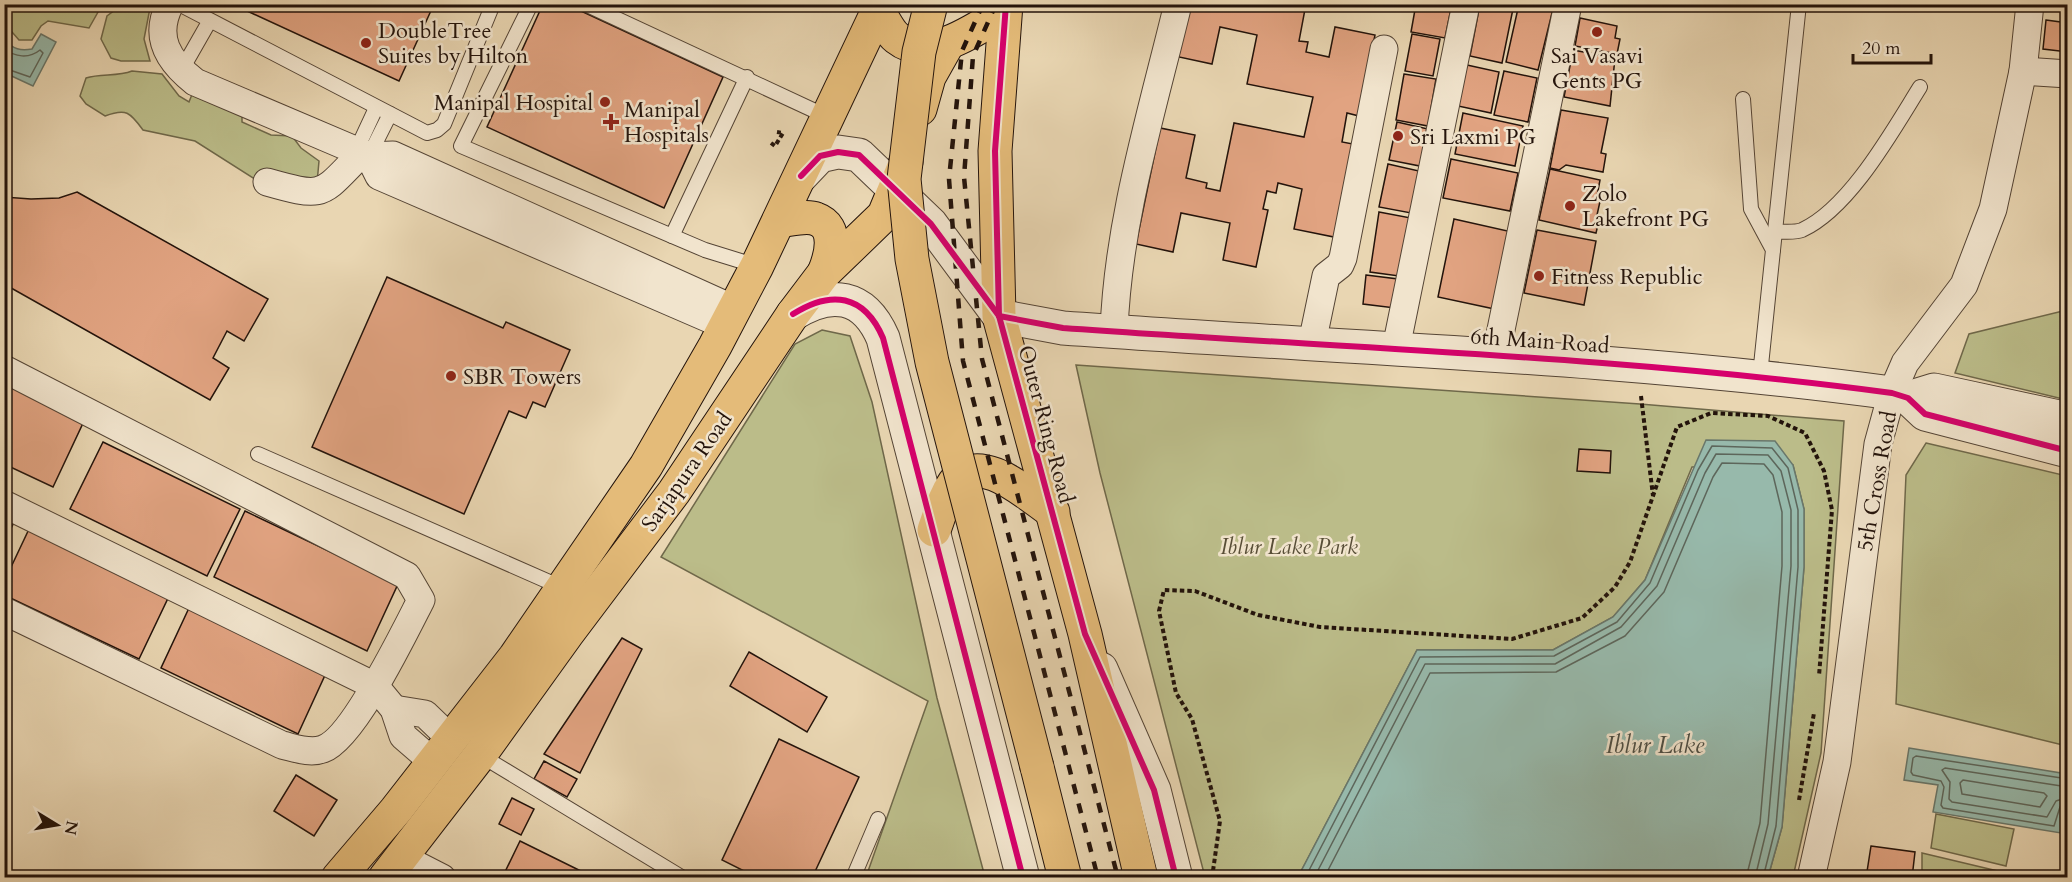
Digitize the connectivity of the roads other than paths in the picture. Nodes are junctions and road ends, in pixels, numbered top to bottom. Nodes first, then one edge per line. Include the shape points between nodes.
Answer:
1 (170, 4) edge
2 (179, 4) edge
3 (493, 4) edge
4 (531, 4) edge
5 (585, 4) edge
6 (931, 4) edge
7 (1178, 4) edge
8 (1466, 4) edge
9 (1568, 4) edge
10 (1799, 4) edge
11 (2030, 4) edge
12 (880, 8) edge
13 (1005, 8) edge
14 (209, 22) junction
15 (947, 45) junction
16 (1384, 49) dead end
17 (181, 71) junction
18 (2023, 71) junction
19 (2067, 74) edge
20 (747, 77) junction
21 (1920, 87) dead end
22 (1743, 99) dead end
23 (376, 108) junction
24 (390, 114) junction
25 (829, 117) junction
26 (362, 153) junction
27 (801, 176) junction
28 (267, 182) dead end
29 (897, 190) junction
30 (778, 221) junction
31 (1774, 232) junction
32 (672, 236) junction
33 (1773, 250) junction
34 (757, 266) junction
35 (824, 273) junction
36 (793, 314) junction
37 (999, 316) junction
38 (730, 318) junction
39 (1114, 331) junction
40 (1312, 343) junction
41 (1396, 348) junction
42 (1496, 354) junction
43 (4, 369) edge
44 (1760, 375) junction
45 (1900, 396) junction
46 (2067, 419) edge
47 (2067, 451) edge
48 (258, 454) dead end
49 (4, 504) edge
50 (1053, 512) junction
51 (934, 530) junction
52 (563, 588) junction
53 (4, 611) edge
54 (1085, 634) junction
55 (375, 686) junction
56 (442, 751) junction
57 (480, 755) junction
58 (878, 819) dead end
59 (393, 867) edge
60 (338, 878) edge
61 (442, 878) edge
62 (683, 878) edge
63 (853, 878) edge
64 (1023, 878) edge
65 (1065, 878) edge
66 (1141, 878) edge
67 (1176, 878) edge
68 (1811, 878) edge

1 - 17 street via 162,20 161,34
2 - 14 lane
3 - 24 lane via 444,124 427,133
4 - 32 lane via 461,146
5 - 20 lane
6 - 65 main road, bridge via 919,52 904,179 912,259 932,362
7 - 39 street via 1126,223 1116,279
8 - 41 street
9 - 42 street
10 - 31 lane
11 - 18 street, 5th Cross Road
12 - 15 main road via 896,38 909,44
12 - 25 main road
13 - 15 main road
13 - 37 main road, Outer Ring Road via 995,151
14 - 17 lane
14 - 23 lane
15 - 29 main road, Sarjapura Road via 929,77
16 - 40 street via 1343,258 1326,276
17 - 26 street via 195,82
18 - 19 street
18 - 45 street, 5th Cross Road via 1993,209 1964,285 1905,363
20 - 25 lane
20 - 32 lane
21 - 31 lane via 1871,166 1835,205 1801,231
22 - 33 lane via 1751,209
23 - 24 lane
23 - 26 lane
24 - 26 lane
25 - 27 main road
26 - 28 street via 320,192 308,193
26 - 38 street via 379,176
27 - 29 street via 820,156 838,152 860,155
27 - 30 main road, Sarjapura Road
29 - 35 main road, Sarjapura Road via 884,215
29 - 37 street via 931,224
30 - 34 main road, Sarjapura Road
30 - 35 main road via 815,218 824,224 829,231 831,256
31 - 33 lane
32 - 34 lane
33 - 44 lane
34 - 38 main road, Sarjapura Road
35 - 36 main road, Sarjapura Road
36 - 51 street via 823,299 841,299 855,302 876,321
36 - 57 main road, Sarjapura Road via 674,492
37 - 39 street, 6th Main Road via 1038,325
37 - 50 main road, Outer Ring Road
38 - 52 main road, Sarjapura Road via 646,466
39 - 40 street, 6th Main Road
40 - 41 street, 6th Main Road
41 - 42 street, 6th Main Road
42 - 44 street, 6th Main Road
43 - 55 street via 407,576 421,600
44 - 45 street, 6th Main Road
45 - 46 street, 6th Main Road via 1934,390
45 - 47 street, 6th Main Road via 1925,414
45 - 68 street, 5th Cross Road via 1878,444 1837,762
48 - 52 lane
49 - 55 street
50 - 51 main road via 1006,477 972,471 955,481
50 - 54 main road, Outer Ring Road
51 - 64 street
52 - 56 main road, Sarjapura Road
53 - 55 street via 282,745 303,751 324,749 342,735
54 - 66 main road, Outer Ring Road
54 - 67 street via 1154,790
55 - 56 street via 394,709 403,736
56 - 60 main road, Sarjapura Road
57 - 59 main road, Sarjapura Road
57 - 62 lane
58 - 63 lane
59 - 61 street

